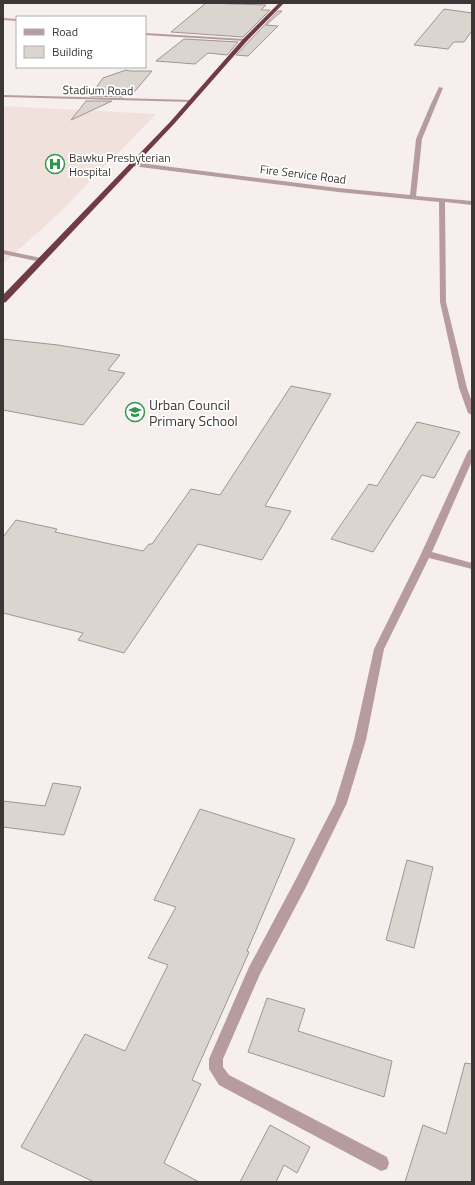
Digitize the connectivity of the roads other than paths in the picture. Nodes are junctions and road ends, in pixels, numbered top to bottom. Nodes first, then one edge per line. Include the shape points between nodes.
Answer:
1 (282, 3) edge
2 (3, 18) edge
3 (16, 20) edge
4 (146, 34) edge
5 (245, 40) junction
6 (441, 88) dead end
7 (3, 96) edge
8 (192, 101) junction
9 (132, 164) junction
10 (413, 197) junction
11 (442, 201) junction
12 (472, 203) edge
13 (3, 252) edge
14 (41, 260) junction
15 (3, 300) edge
16 (472, 413) edge
17 (472, 451) edge
18 (426, 554) junction
19 (472, 566) edge
20 (381, 1162) dead end

1 - 5 highway
2 - 3 street
4 - 5 street
5 - 8 highway
6 - 10 street via 419,139
7 - 8 street, Stadium Road
8 - 9 highway
9 - 10 street, Fire Service Road
9 - 14 highway
10 - 11 street, Fire Service Road
11 - 12 street, Fire Service Road
11 - 16 street via 443,302 463,388
13 - 14 street
14 - 15 highway
17 - 18 street
18 - 19 street
18 - 20 street via 379,649 360,740 341,803 254,971 216,1059 216,1069 224,1080

